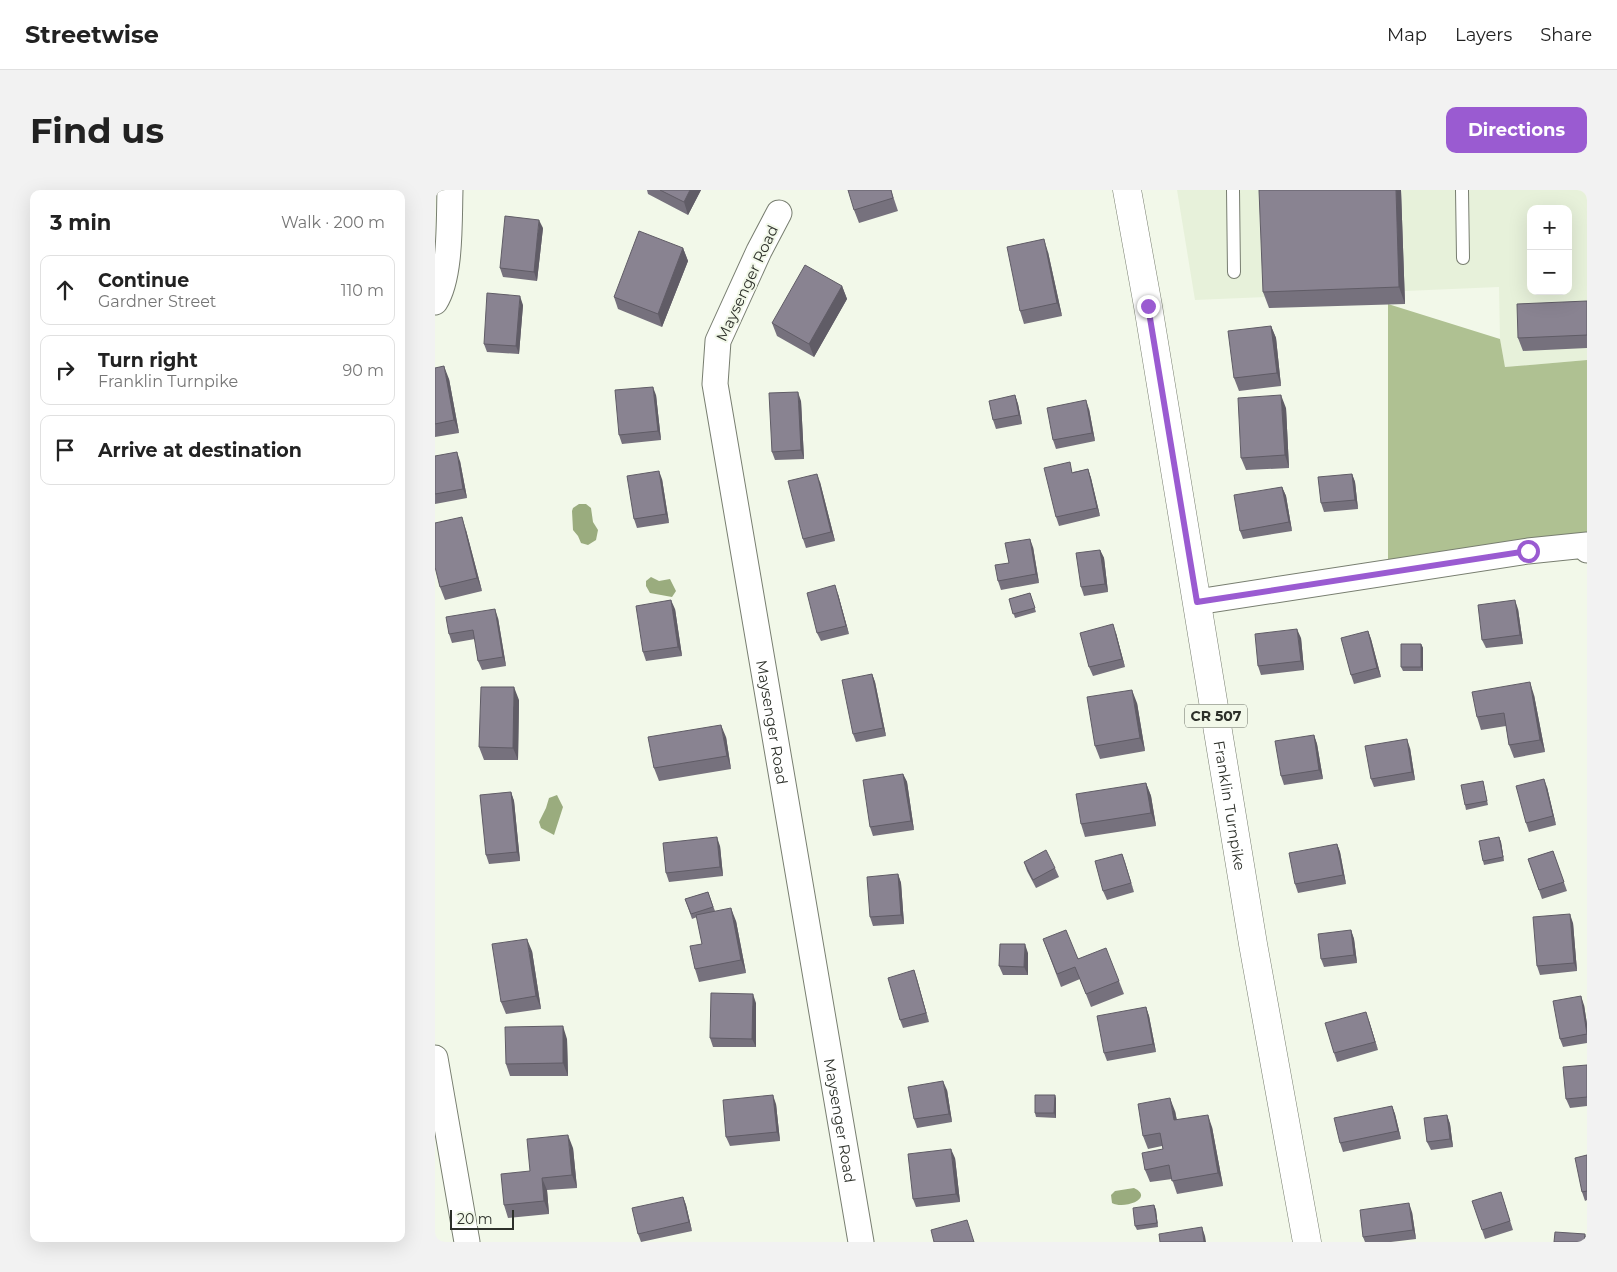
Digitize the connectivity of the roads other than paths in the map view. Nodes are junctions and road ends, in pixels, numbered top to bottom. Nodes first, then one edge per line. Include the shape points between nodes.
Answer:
1 (450, 190) edge
2 (1127, 190) edge
3 (1233, 190) edge
4 (1462, 190) edge
5 (779, 213) dead end
6 (1463, 258) dead end
7 (1234, 272) dead end
8 (435, 302) edge
9 (1587, 545) edge
10 (1587, 550) edge
11 (1197, 602) junction
12 (435, 1058) edge
13 (467, 1242) edge
14 (861, 1242) edge
15 (1307, 1242) edge

1 - 8 street via 446,274
2 - 11 main road, Franklin Turnpike / CR 507
3 - 7 lane
4 - 6 lane
5 - 14 street, Maysenger Road via 718,341 715,384
9 - 10 street
9 - 11 street via 1528,551
11 - 15 main road, Franklin Turnpike / CR 507 via 1253,944
12 - 13 street

